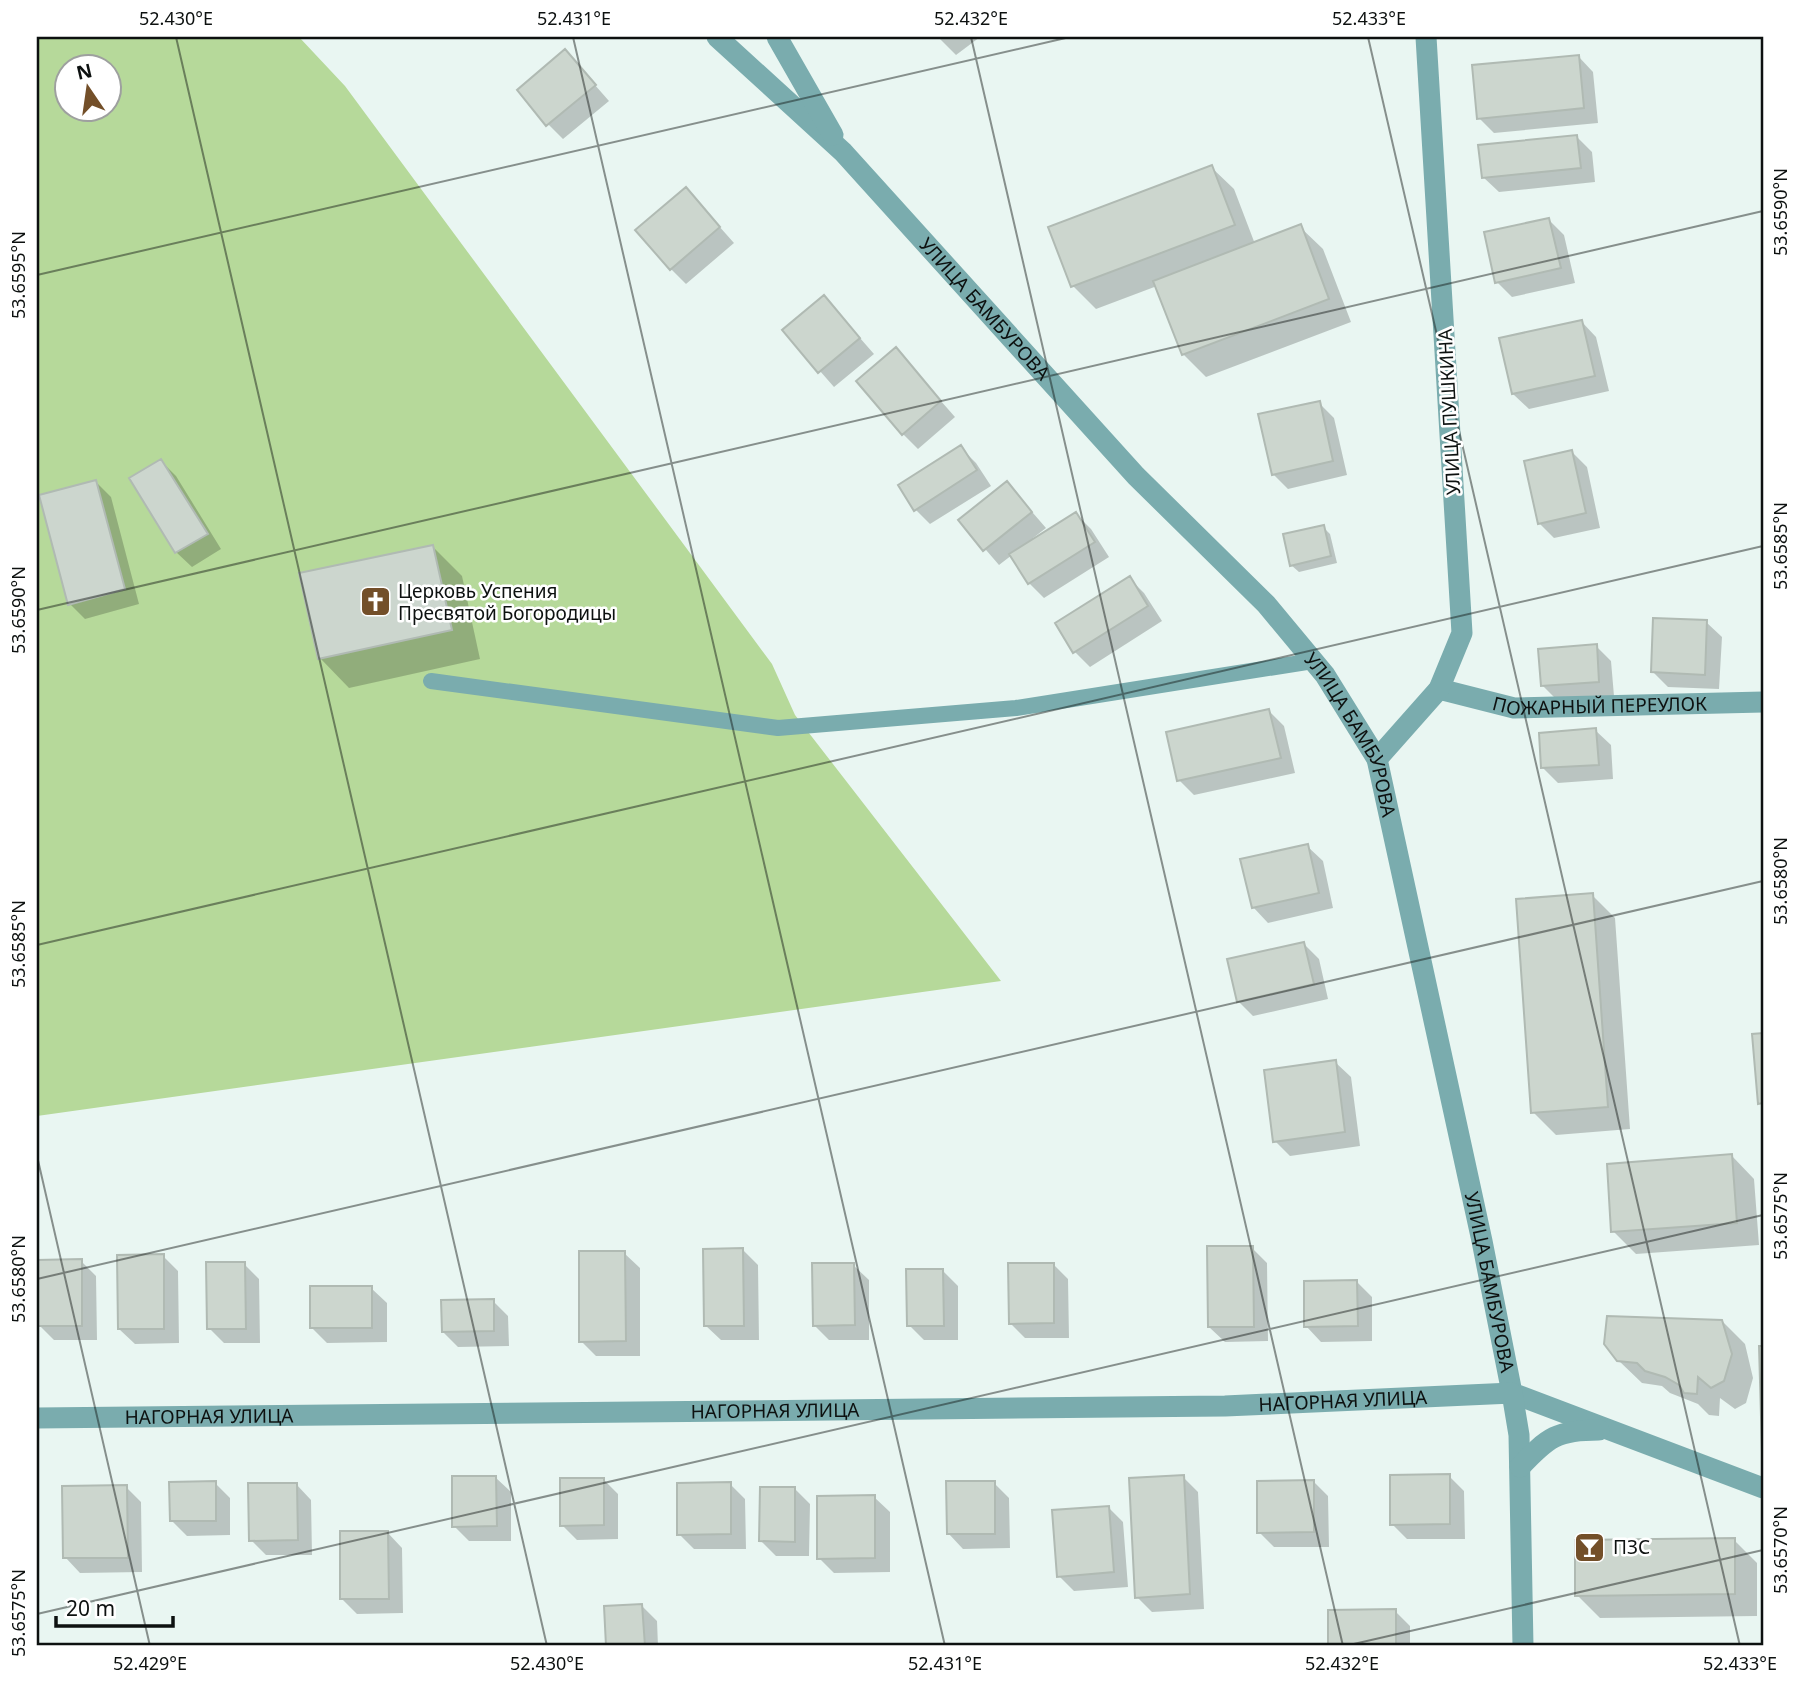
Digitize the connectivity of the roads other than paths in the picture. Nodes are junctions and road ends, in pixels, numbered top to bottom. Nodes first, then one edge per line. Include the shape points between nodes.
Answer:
1 (717, 37) edge
2 (777, 37) edge
3 (1426, 37) edge
4 (843, 152) junction
5 (1314, 661) junction
6 (431, 681) dead end
7 (1439, 689) junction
8 (1763, 702) edge
9 (1377, 759) junction
10 (1512, 1393) junction
11 (37, 1418) edge
12 (1609, 1430) junction
13 (1520, 1467) junction
14 (1763, 1488) edge
15 (1523, 1646) edge

1 - 4 street, УЛИЦА БАМБУРОВА
2 - 4 street
3 - 7 street, УЛИЦА ПУШКИНА via 1462,633
4 - 5 street, УЛИЦА БАМБУРОВА via 1136,476 1266,604
5 - 6 lane via 1016,708 778,728
5 - 9 street, УЛИЦА БАМБУРОВА
7 - 8 street, ПОЖАРНЫЙ ПЕРЕУЛОК via 1514,708
7 - 9 street, УЛИЦА ПУШКИНА
9 - 10 street, УЛИЦА БАМБУРОВА
10 - 11 street, НАГОРНАЯ УЛИЦА via 1225,1406
10 - 12 street, УЛИЦА БАМБУРОВА
10 - 13 street
12 - 13 street via 1573,1430 1553,1438
12 - 14 street, УЛИЦА БАМБУРОВА
13 - 15 street

